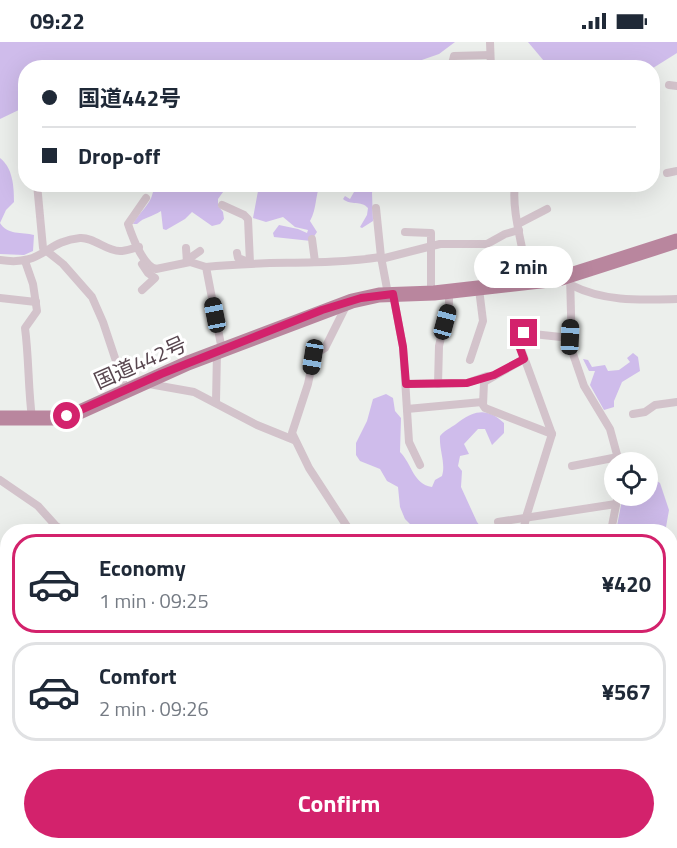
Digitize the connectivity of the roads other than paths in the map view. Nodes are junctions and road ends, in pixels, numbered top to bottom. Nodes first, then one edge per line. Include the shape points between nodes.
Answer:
1 (490, 42) edge
2 (490, 55) junction
3 (453, 60) edge
4 (490, 60) edge
5 (677, 171) edge
6 (667, 172) dead end
7 (38, 192) edge
8 (513, 192) edge
9 (146, 198) dead end
10 (222, 205) dead end
11 (376, 208) dead end
12 (547, 209) dead end
13 (518, 227) junction
14 (405, 232) dead end
15 (312, 239) dead end
16 (677, 241) edge
17 (139, 247) junction
18 (432, 247) junction
19 (186, 248) dead end
20 (200, 251) dead end
21 (46, 252) junction
22 (237, 253) dead end
23 (144, 257) junction
24 (381, 258) junction
25 (0, 260) edge
26 (25, 261) junction
27 (187, 261) junction
28 (315, 262) junction
29 (251, 264) junction
30 (206, 267) junction
31 (570, 280) junction
32 (528, 283) junction
33 (479, 289) junction
34 (142, 290) dead end
35 (449, 292) junction
36 (391, 294) junction
37 (431, 294) junction
38 (0, 298) edge
39 (677, 299) edge
40 (36, 302) junction
41 (348, 302) junction
42 (570, 338) junction
43 (219, 351) junction
44 (524, 359) junction
45 (470, 360) dead end
46 (494, 375) junction
47 (140, 384) junction
48 (406, 384) junction
49 (438, 384) junction
50 (126, 391) junction
51 (216, 402) junction
52 (483, 402) junction
53 (677, 402) edge
54 (407, 409) junction
55 (633, 414) dead end
56 (0, 418) edge
57 (32, 418) junction
58 (552, 434) junction
59 (294, 440) junction
60 (616, 452) edge
61 (604, 462) edge
62 (420, 465) dead end
63 (572, 466) dead end
64 (0, 480) edge
65 (604, 506) edge
66 (616, 506) edge
67 (525, 518) junction
68 (498, 522) dead end
69 (54, 524) edge
70 (345, 524) edge
71 (524, 524) edge
72 (612, 524) edge

1 - 2 street
2 - 3 street via 454,56
2 - 4 street
5 - 6 street
7 - 21 street
8 - 13 street
9 - 17 street via 129,221
10 - 29 street via 248,219
11 - 24 street
12 - 13 street
13 - 18 street via 487,244
13 - 32 street
14 - 18 street via 429,232
15 - 28 street
16 - 31 highway, 国道442号
17 - 21 street via 117,250 82,238 63,241
17 - 23 street
18 - 24 street
18 - 37 street
19 - 27 street
20 - 27 street
21 - 26 street
21 - 50 street via 63,264 92,297
22 - 29 street via 238,258
23 - 27 street via 154,269
23 - 34 street via 142,263 147,273 155,278
24 - 28 street
24 - 36 street
25 - 26 street
26 - 40 street
27 - 30 street
28 - 29 street
29 - 30 street
30 - 43 street
31 - 32 highway, 国道442号
31 - 39 street via 600,297
31 - 42 street
32 - 33 highway, 国道442号
33 - 35 highway, 国道442号
33 - 45 street via 483,321
35 - 37 highway, 国道442号
35 - 49 street via 439,346
36 - 37 highway, 国道442号
36 - 41 highway, 国道442号
36 - 48 street via 403,347
38 - 40 street
40 - 57 street via 36,315 24,328
41 - 43 highway, 国道442号
41 - 59 street via 326,346 314,355 292,430
42 - 44 street via 521,333 517,340
42 - 60 street via 581,381 610,429
43 - 47 highway, 国道442号
43 - 51 street
44 - 46 street
44 - 58 street
46 - 49 street via 467,383
46 - 52 street via 483,384
47 - 50 highway, 国道442号
47 - 51 street via 185,390
48 - 49 street
48 - 54 street
50 - 57 highway, 国道442号 via 71,416
51 - 59 street
52 - 54 street
52 - 58 street via 486,408
53 - 55 street
54 - 62 street via 409,442
56 - 57 highway, 国道442号
58 - 67 street
59 - 70 street
61 - 63 street
64 - 69 street via 38,506
65 - 67 street
66 - 72 street
67 - 68 street
67 - 71 street

